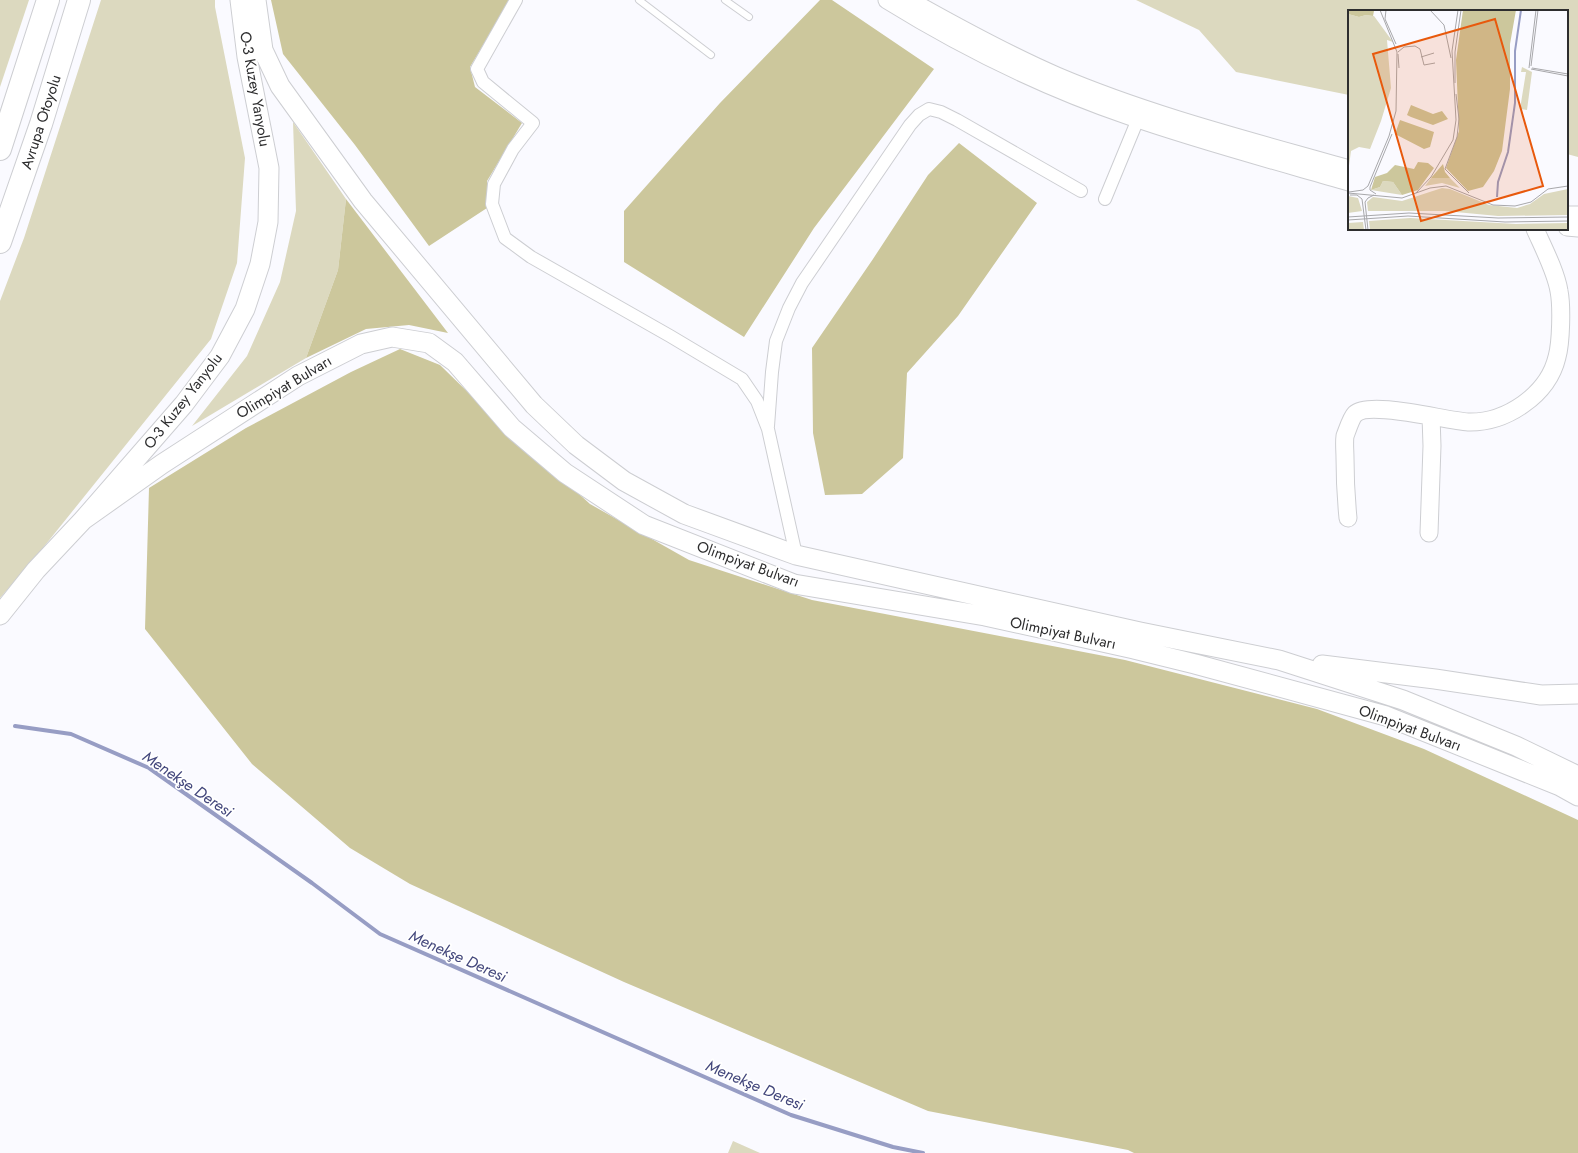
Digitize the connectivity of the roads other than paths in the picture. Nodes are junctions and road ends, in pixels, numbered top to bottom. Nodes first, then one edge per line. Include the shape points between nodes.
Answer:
1 (48, 0) edge
2 (79, 0) edge
3 (240, 0) edge
4 (256, 0) edge
5 (516, 0) edge
6 (639, 0) edge
7 (725, 0) edge
8 (887, 0) edge
9 (909, 0) edge
10 (750, 17) dead end
11 (711, 55) dead end
12 (1138, 119) junction
13 (0, 149) edge
14 (1348, 169) edge
15 (1348, 182) edge
16 (1081, 191) dead end
17 (1105, 199) dead end
18 (1568, 227) edge
19 (1578, 228) edge
20 (1535, 230) edge
21 (0, 242) edge
22 (1431, 416) junction
23 (768, 429) junction
24 (1348, 518) dead end
25 (83, 520) junction
26 (1429, 534) dead end
27 (796, 555) junction
28 (0, 615) edge
29 (1279, 660) junction
30 (1578, 694) edge
31 (1578, 776) edge
32 (1578, 796) edge

1 - 13 highway, Avrupa Otoyolu
2 - 21 highway, Avrupa Otoyolu via 41,124
3 - 25 main road, O-3 Kuzey Yanyolu via 247,57 269,168 268,222 260,264 245,309 220,356 184,404
4 - 27 main road, Olimpiyat Bulvarı via 263,50 280,86 363,201 534,405 576,445 624,481 684,514
5 - 23 street via 477,69 483,82 533,123 513,150 494,184 492,204 505,238 531,257 742,380 757,401
6 - 11 lane
7 - 10 lane
8 - 12 street via 1010,68
9 - 14 street via 1023,61 1096,92 1174,118
12 - 15 street
12 - 17 street
16 - 23 street via 941,112 929,109 919,115 802,283 789,308 776,341
18 - 19 street
20 - 22 street via 1559,290 1557,358 1545,384 1526,403 1500,418 1468,422
22 - 24 street via 1384,410 1362,410 1354,415 1345,437
22 - 26 street
23 - 27 street
25 - 28 main road, O-3 Kuzey Yanyolu via 36,570
25 - 32 main road, Olimpiyat Bulvarı via 162,464 298,376 361,344 392,337 429,343 455,362 512,428 565,473 644,525 658,531 794,584 985,616 1134,649 1386,716 1560,786
27 - 29 main road, Olimpiyat Bulvarı via 1140,632
29 - 30 main road via 1541,695
29 - 31 main road, Olimpiyat Bulvarı via 1403,700 1516,746

